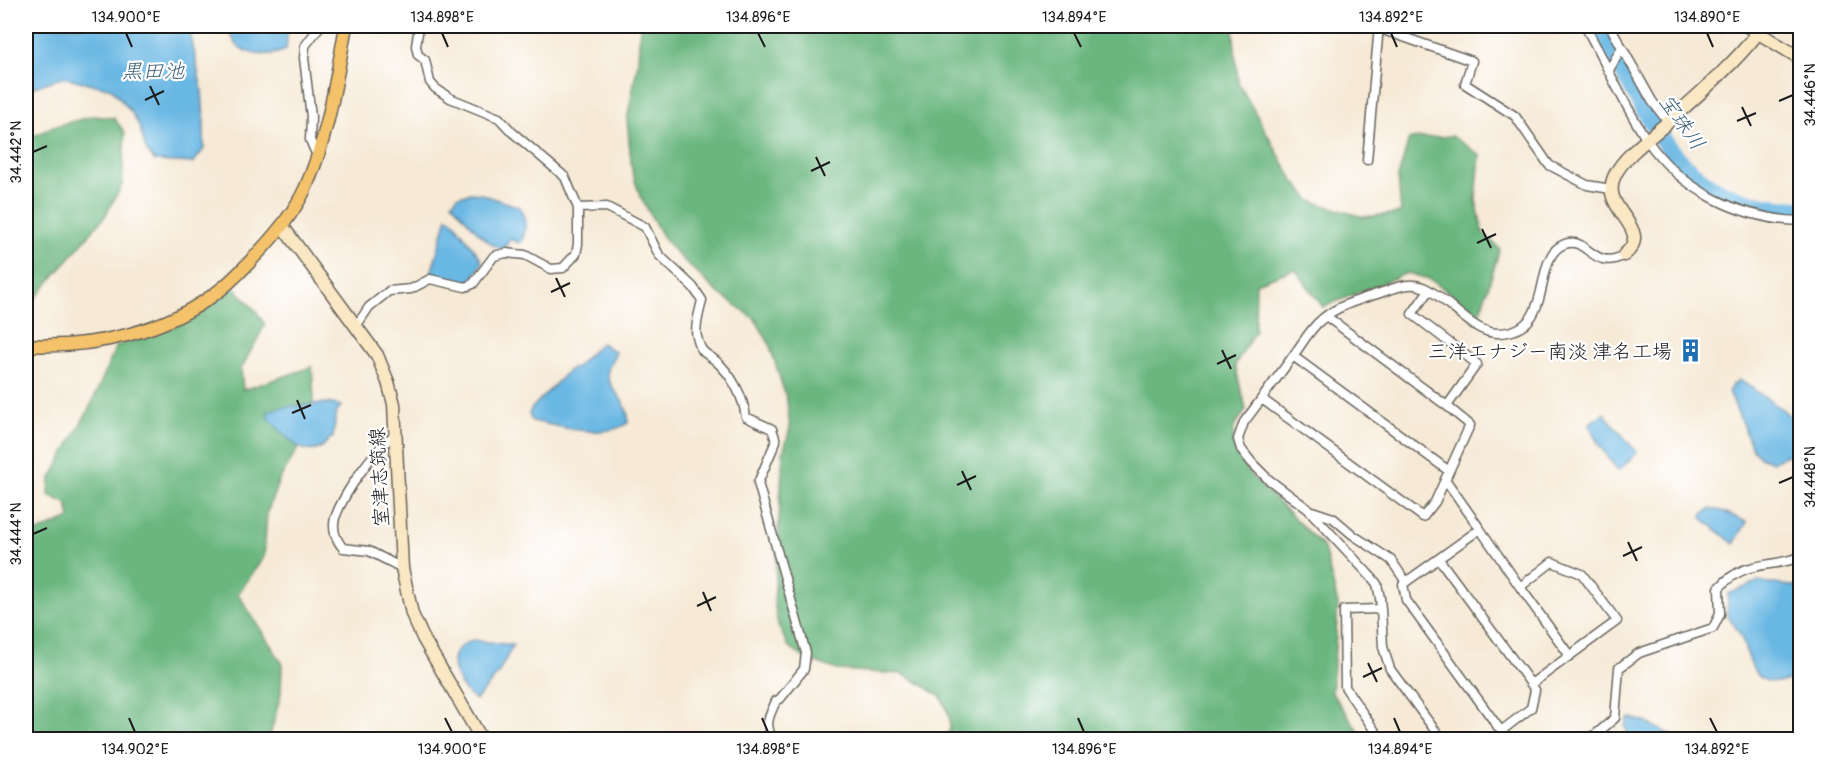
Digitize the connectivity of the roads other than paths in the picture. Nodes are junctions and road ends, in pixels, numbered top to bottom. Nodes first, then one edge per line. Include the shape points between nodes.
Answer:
1 (320, 26) edge
2 (346, 26) edge
3 (419, 26) edge
4 (1376, 26) edge
5 (1585, 26) edge
6 (1610, 26) edge
7 (1747, 26) edge
8 (1758, 33) junction
9 (1622, 47) junction
10 (1799, 53) edge
11 (1609, 70) junction
12 (1667, 123) junction
13 (1649, 138) junction
14 (317, 156) junction
15 (1367, 160) dead end
16 (1611, 189) junction
17 (578, 208) junction
18 (1800, 221) edge
19 (283, 227) junction
20 (1624, 255) joint
21 (1429, 290) junction
22 (1326, 316) junction
23 (357, 325) junction
24 (26, 345) edge
25 (1293, 356) junction
26 (1262, 399) junction
27 (1447, 406) junction
28 (396, 434) junction
29 (1447, 475) junction
30 (1308, 509) junction
31 (1480, 529) junction
32 (1800, 557) edge
33 (1439, 559) junction
34 (402, 568) junction
35 (1406, 582) junction
36 (1520, 586) junction
37 (1381, 609) junction
38 (1570, 656) junction
39 (1531, 684) junction
40 (1504, 736) edge
41 (478, 738) edge
42 (773, 740) edge
43 (1381, 740) edge
44 (1442, 740) edge
45 (1582, 740) edge

1 - 14 street via 305,46 304,58 310,140
2 - 14 main road
3 - 17 street via 416,46 418,55 425,60 430,82 450,98 499,118 565,177
4 - 15 street
4 - 16 street via 1472,62 1465,84 1515,116 1545,162 1587,185
5 - 11 street
6 - 9 street
7 - 8 main road
8 - 10 main road
8 - 12 main road via 1728,68
9 - 11 street
9 - 12 street
11 - 13 street
12 - 13 main road
13 - 16 main road via 1615,175
13 - 18 street via 1674,171 1717,201 1772,219
14 - 19 main road
16 - 20 main road via 1615,204 1636,239
17 - 23 street via 576,254 563,268 551,268 525,255 494,256 473,284 465,287 430,279 411,289 389,291 369,307
17 - 42 street via 607,207 645,227 659,255 702,300 696,335 703,354 727,373 743,400 746,417 772,429 776,441 759,483 806,652 804,669 776,701 768,720
19 - 23 main road, 室津志筑線
19 - 24 main road via 219,291 161,323 113,339 56,346
20 - 21 street via 1606,261 1579,244 1560,246 1551,255 1534,314 1518,329 1501,333 1484,330
21 - 22 street via 1405,285
21 - 27 street via 1412,314 1477,364
22 - 25 street
22 - 27 street
23 - 28 main road, 室津志筑線 via 378,355 388,382
25 - 26 street
25 - 29 street
26 - 29 street via 1423,517
26 - 30 street via 1241,429 1241,448 1268,479
27 - 29 street via 1470,425
28 - 34 main road, 室津志筑線
28 - 34 street via 357,478 334,519 336,540 343,548 369,551
29 - 31 street
30 - 35 street via 1333,518 1391,560
30 - 37 street via 1377,584
31 - 33 street
31 - 36 street
32 - 45 street via 1731,575 1719,588 1720,614 1713,628 1639,653 1618,669 1615,718 1595,735
33 - 35 street
33 - 39 street
34 - 41 main road, 室津志筑線 via 412,614
35 - 40 street via 1406,600
36 - 38 street
36 - 38 street via 1552,562 1582,574 1617,621
37 - 43 street via 1344,610 1344,680 1349,695
37 - 44 street via 1383,647 1390,669
38 - 39 street
39 - 40 street via 1535,690 1531,708

